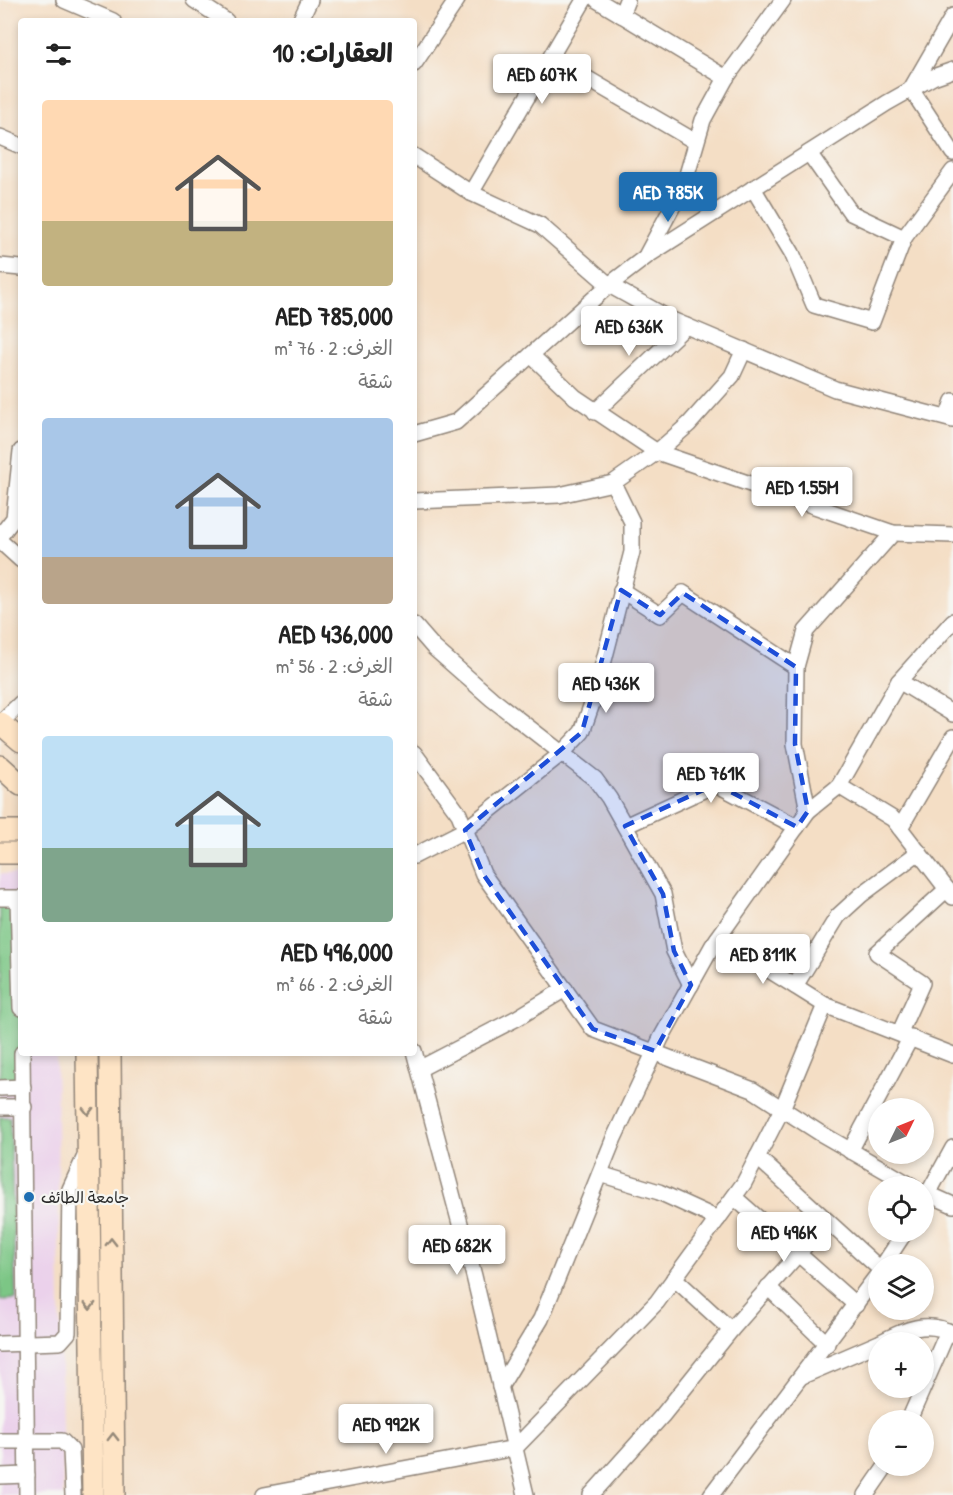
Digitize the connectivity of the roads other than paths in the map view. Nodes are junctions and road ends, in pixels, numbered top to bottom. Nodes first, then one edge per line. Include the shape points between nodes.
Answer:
1 (64, 0) edge
2 (194, 0) edge
3 (310, 0) edge
4 (457, 0) edge
5 (584, 0) edge
6 (597, 0) edge
7 (627, 0) edge
8 (783, 0) edge
9 (621, 15) junction
10 (953, 16) edge
11 (106, 18) edge
12 (221, 18) edge
13 (301, 18) edge
14 (552, 57) junction
15 (417, 60) edge
16 (953, 70) edge
17 (726, 78) junction
18 (911, 89) junction
19 (0, 137) edge
20 (696, 142) junction
21 (18, 145) edge
22 (808, 153) junction
23 (953, 153) edge
24 (417, 158) edge
25 (953, 171) edge
26 (753, 188) junction
27 (471, 193) junction
28 (904, 238) junction
29 (647, 256) junction
30 (0, 266) edge
31 (18, 268) edge
32 (609, 285) junction
33 (686, 326) junction
34 (744, 350) junction
35 (531, 355) junction
36 (953, 401) edge
37 (595, 412) junction
38 (950, 419) edge
39 (417, 433) edge
40 (657, 452) junction
41 (18, 480) edge
42 (613, 483) junction
43 (417, 501) edge
44 (893, 533) junction
45 (953, 535) edge
46 (0, 536) edge
47 (0, 541) edge
48 (18, 557) edge
49 (621, 590) junction
50 (953, 621) edge
51 (417, 628) edge
52 (796, 667) junction
53 (899, 681) junction
54 (18, 706) edge
55 (953, 714) edge
56 (0, 723) edge
57 (953, 737) edge
58 (18, 738) edge
59 (562, 753) junction
60 (417, 757) edge
61 (0, 766) edge
62 (18, 781) edge
63 (839, 786) junction
64 (808, 811) junction
65 (625, 826) junction
66 (796, 827) junction
67 (900, 828) junction
68 (465, 830) junction
69 (0, 831) edge
70 (18, 831) edge
71 (919, 852) junction
72 (0, 853) edge
73 (18, 853) edge
74 (417, 854) edge
75 (950, 893) edge
76 (0, 898) edge
77 (18, 898) edge
78 (718, 938) junction
79 (691, 985) junction
80 (795, 986) junction
81 (565, 989) junction
82 (825, 1005) junction
83 (905, 1034) junction
84 (655, 1052) junction
85 (953, 1055) edge
86 (22, 1056) edge
87 (87, 1056) edge
88 (110, 1056) edge
89 (415, 1056) edge
90 (419, 1069) junction
91 (23, 1087) junction
92 (0, 1088) edge
93 (0, 1107) edge
94 (24, 1107) junction
95 (782, 1109) junction
96 (953, 1148) edge
97 (88, 1149) junction
98 (850, 1151) junction
99 (757, 1158) junction
100 (600, 1174) junction
101 (894, 1176) edge
102 (934, 1181) edge
103 (734, 1197) junction
104 (934, 1199) edge
105 (953, 1205) edge
106 (718, 1219) junction
107 (827, 1221) junction
108 (797, 1253) junction
109 (868, 1260) edge
110 (675, 1278) junction
111 (768, 1287) junction
112 (868, 1287) edge
113 (856, 1305) junction
114 (731, 1330) junction
115 (899, 1332) edge
116 (950, 1332) edge
117 (0, 1344) edge
118 (827, 1344) junction
119 (27, 1345) junction
120 (868, 1348) edge
121 (802, 1376) junction
122 (500, 1387) junction
123 (914, 1410) edge
124 (0, 1441) edge
125 (26, 1442) junction
126 (515, 1448) junction
127 (27, 1475) junction
128 (0, 1476) edge
129 (879, 1476) edge
130 (27, 1495) edge
131 (73, 1495) edge
132 (93, 1495) edge
133 (114, 1495) edge
134 (264, 1495) edge
135 (526, 1495) edge
136 (591, 1495) edge
137 (711, 1495) edge
138 (866, 1495) edge

1 - 11 street
2 - 12 street
3 - 13 street
4 - 15 street
5 - 14 street
6 - 9 street
7 - 9 street
8 - 17 street
9 - 17 street
10 - 18 street
14 - 20 street
14 - 27 street
16 - 18 street
17 - 20 street
18 - 22 street
18 - 23 street
19 - 21 street
20 - 29 street via 684,185
22 - 26 street
22 - 28 street via 851,213
24 - 27 street
25 - 28 street
26 - 28 street via 792,254 814,305 872,322
26 - 29 street
27 - 32 street via 540,225
29 - 32 street
30 - 31 street
32 - 33 street
32 - 35 street
33 - 34 street
33 - 37 street
34 - 38 street via 835,389
34 - 40 street via 732,376 689,424
35 - 37 street
35 - 39 street via 456,422
36 - 38 street
37 - 40 street
40 - 42 street
40 - 44 street
41 - 46 street via 14,518
42 - 43 street via 559,495
42 - 49 street via 632,522 632,552
44 - 45 street
44 - 52 street via 806,631
47 - 48 street
49 - 52 street via 660,615 683,593
49 - 59 street via 582,732
50 - 53 street
51 - 59 street via 492,699
52 - 64 street via 795,744
53 - 55 street
53 - 63 street
54 - 56 street
56 - 58 main road
57 - 67 street
59 - 65 street via 595,779
59 - 68 street
60 - 68 street via 459,814
61 - 62 main road
63 - 64 street
63 - 67 street via 893,819
64 - 66 street
65 - 66 street via 716,784
65 - 79 street via 663,894 674,951
66 - 78 street
67 - 71 street
68 - 74 street
68 - 81 street via 483,874
69 - 70 main road
71 - 75 street
71 - 80 street via 838,916
72 - 73 main road
75 - 83 street via 878,953 922,983
76 - 77 street
78 - 79 street
78 - 80 street
79 - 84 street
80 - 82 street
81 - 84 street via 593,1029
81 - 90 street
82 - 83 street
82 - 95 street
83 - 85 street
83 - 98 street
84 - 95 street via 753,1090
84 - 100 street
86 - 91 street
87 -> 97 main road
133 -> 88 main road
89 - 90 street
90 - 122 street
91 - 92 street
91 - 94 street
93 - 94 street
94 - 119 street
95 - 98 street
95 - 99 street
96 - 102 street
97 - 119 street via 70,1188 68,1333 60,1342
97 -> 132 main road
98 - 101 street
99 - 103 street
99 - 107 street
100 - 106 street via 659,1192
100 - 122 street via 541,1319
103 - 106 street
103 - 108 street
104 - 105 street
106 - 110 street
107 - 108 street
107 - 109 street
108 - 111 street
108 - 113 street
110 - 114 street
110 - 126 street via 657,1302
111 - 114 street
111 - 118 street
112 - 113 street
113 - 118 street
114 - 136 street via 662,1416
115 - 116 street via 922,1325
116 - 123 street
117 - 119 street
118 - 121 street
119 - 125 street
120 - 121 street
121 - 137 street
122 - 126 street
124 - 125 street
125 - 127 street
125 - 131 street via 62,1441 71,1450
126 - 134 street
126 - 135 street
127 - 128 street
127 - 130 street
129 - 138 street

